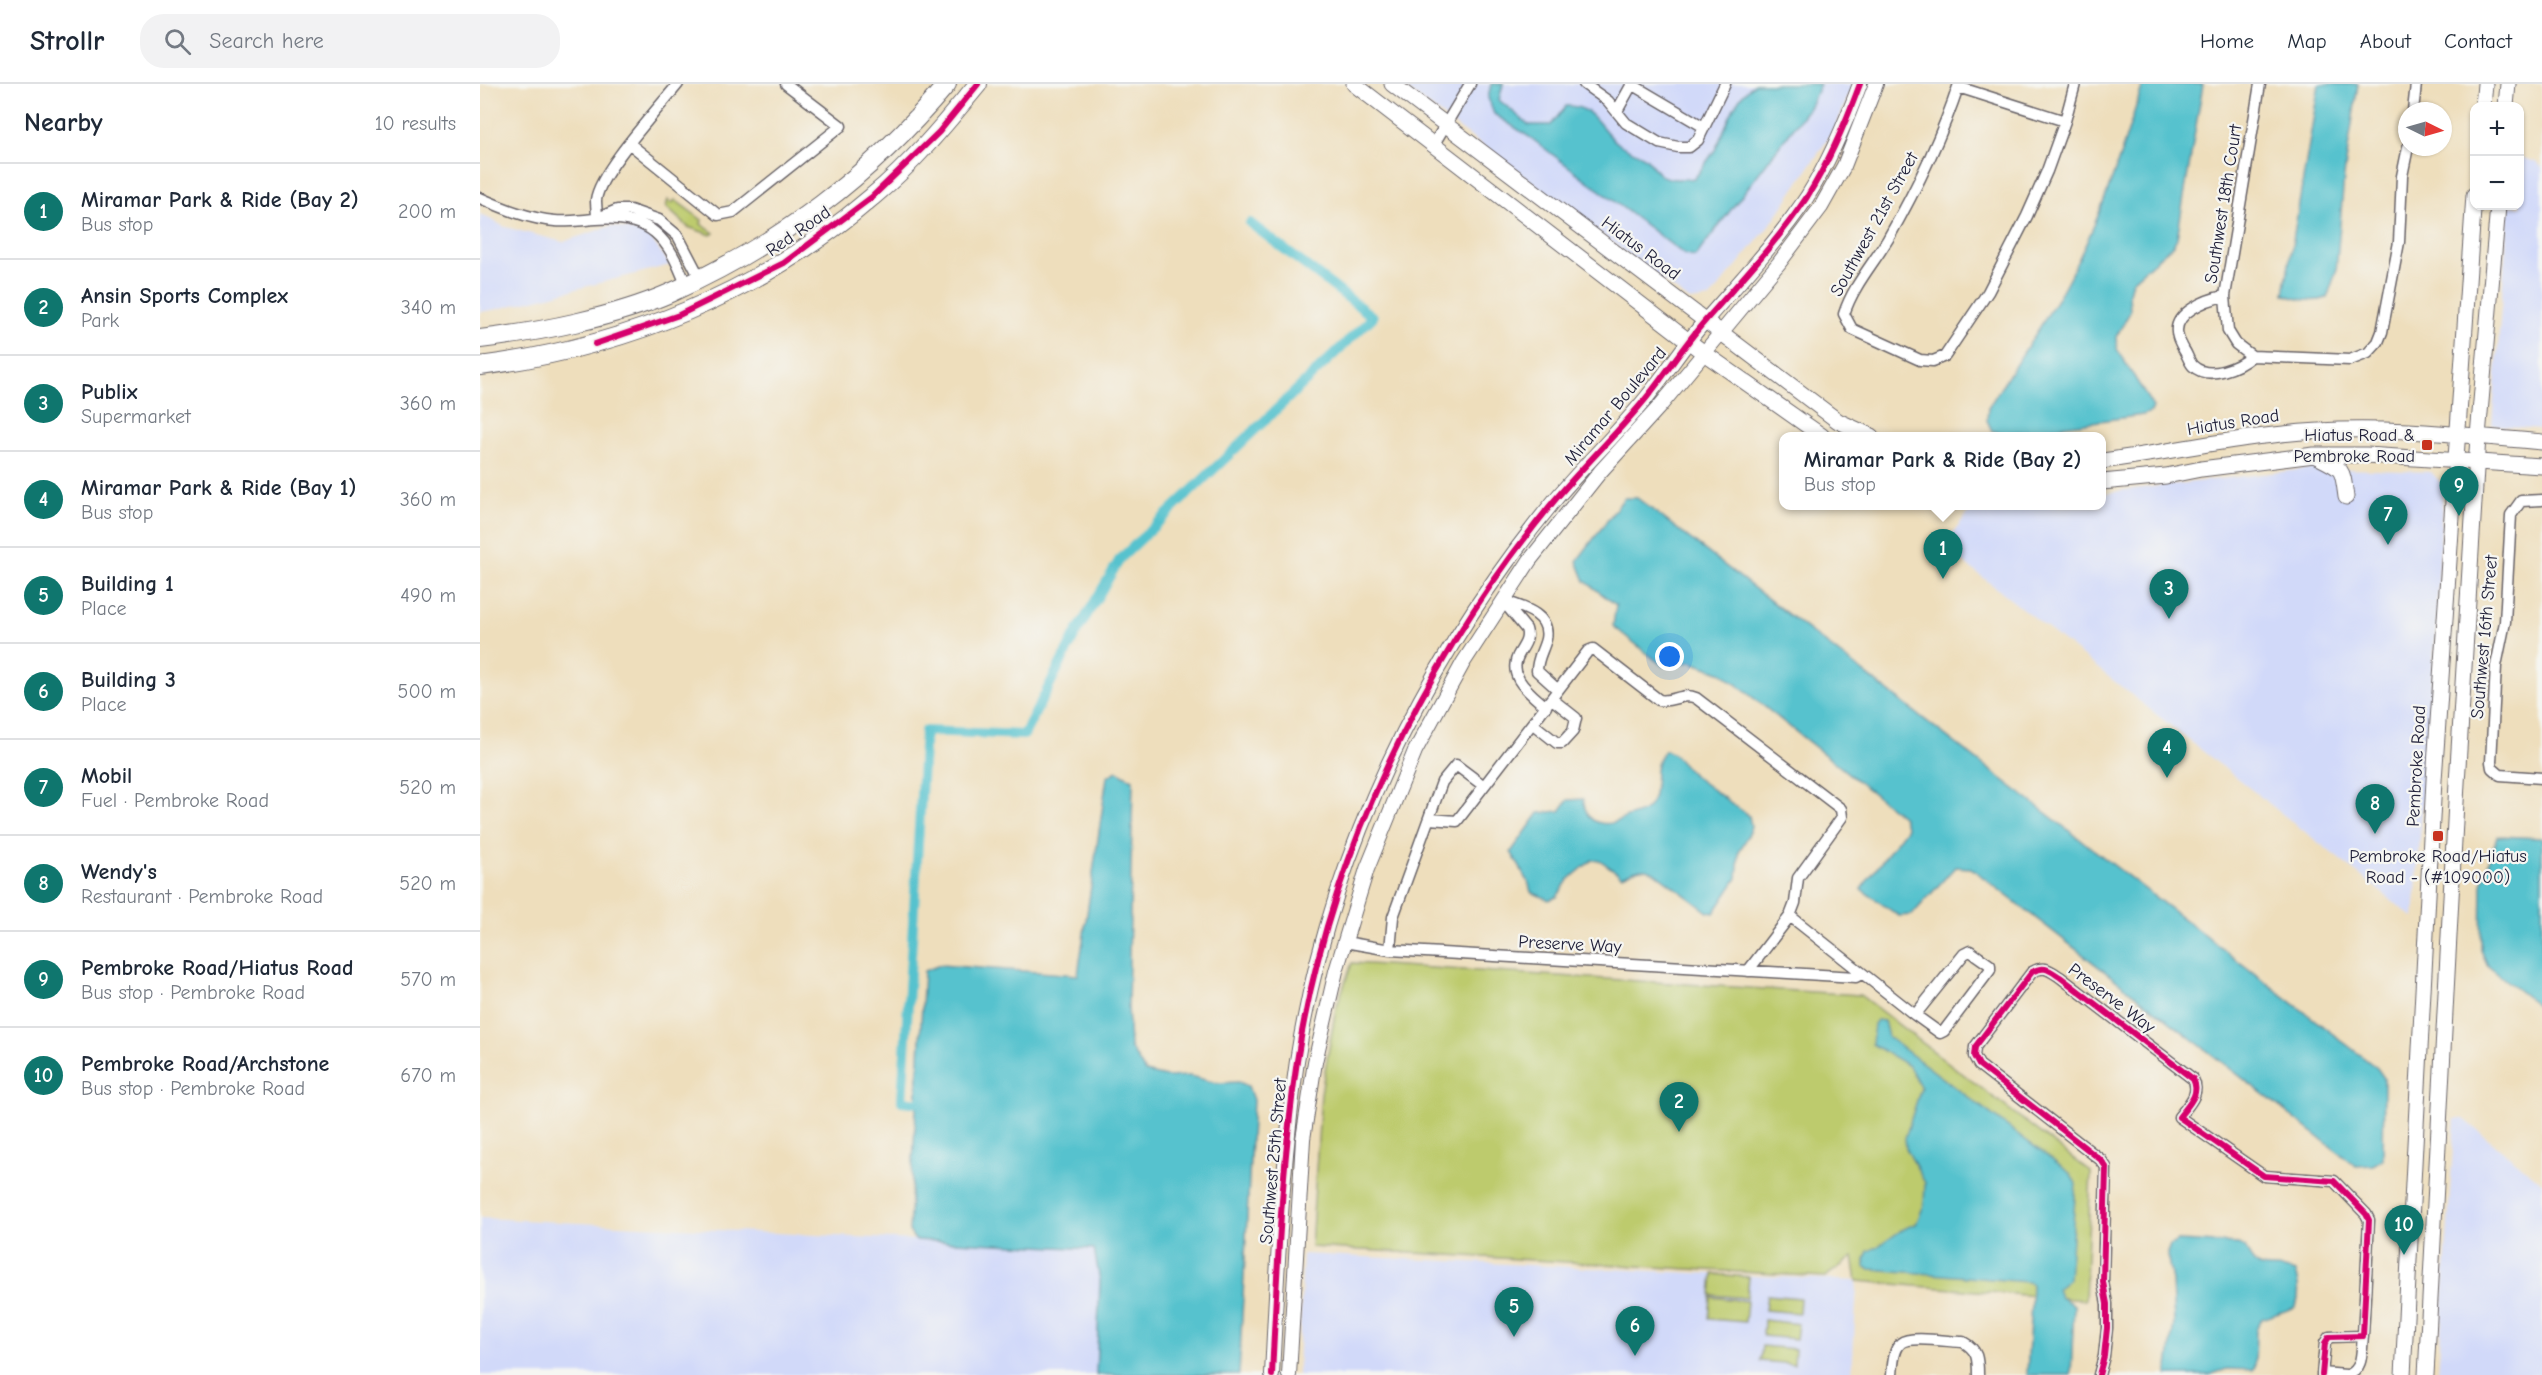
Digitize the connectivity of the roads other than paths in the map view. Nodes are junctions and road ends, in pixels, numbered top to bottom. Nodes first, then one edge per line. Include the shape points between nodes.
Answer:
1 (678, 84) edge
2 (786, 84) edge
3 (947, 84) edge
4 (978, 84) edge
5 (1354, 84) edge
6 (1392, 84) edge
7 (1470, 84) edge
8 (1631, 84) edge
9 (1725, 84) edge
10 (1860, 84) edge
11 (1876, 84) edge
12 (2075, 84) edge
13 (2260, 84) edge
14 (2416, 84) edge
15 (2485, 84) edge
16 (2508, 84) edge
17 (1588, 85) edge
18 (1959, 85) edge
19 (2414, 102) edge
20 (2483, 102) edge
21 (2506, 102) edge
22 (1617, 111) junction
23 (2065, 121) junction
24 (1446, 125) junction
25 (1704, 128) junction
26 (630, 144) junction
27 (1434, 144) junction
28 (2406, 156) edge
29 (480, 198) edge
30 (2474, 210) edge
31 (2498, 210) edge
32 (808, 214) junction
33 (597, 219) junction
34 (693, 281) junction
35 (2225, 296) junction
36 (708, 300) junction
37 (1705, 321) junction
38 (1721, 333) junction
39 (480, 339) edge
40 (1689, 341) junction
41 (567, 351) junction
42 (1704, 353) junction
43 (2252, 356) junction
44 (480, 366) edge
45 (1816, 432) edge
46 (1862, 432) edge
47 (2457, 434) junction
48 (2478, 436) junction
49 (2542, 442) edge
50 (2314, 455) junction
51 (2106, 460) edge
52 (2455, 460) junction
53 (2477, 463) junction
54 (2542, 466) edge
55 (2106, 482) edge
56 (2346, 497) dead end
57 (2542, 500) edge
58 (1503, 600) junction
59 (1552, 699) junction
60 (1533, 724) junction
61 (1394, 750) joint
62 (1415, 752) joint
63 (2542, 778) edge
64 (2434, 780) junction
65 (2457, 783) junction
66 (1484, 786) junction
67 (1429, 819) junction
68 (1790, 916) junction
69 (1345, 942) junction
70 (1390, 950) junction
71 (1748, 971) junction
72 (1861, 974) junction
73 (1915, 1015) junction
74 (2418, 1097) junction
75 (2440, 1099) junction
76 (2363, 1336) junction
77 (2322, 1374) edge
78 (1272, 1375) edge
79 (1290, 1375) edge
80 (1892, 1375) edge
81 (1977, 1375) edge
82 (2098, 1375) edge
83 (2347, 1375) edge
84 (2403, 1375) edge
85 (2426, 1375) edge

1 - 26 street
2 - 26 street via 842,126 733,212 718,215
3 - 32 highway, Red Road via 920,117 854,181
4 - 36 highway, Red Road via 939,132 872,197 784,263
5 - 27 main road
6 - 24 main road, Hiatus Road
7 - 24 street
8 - 22 street
8 - 25 street
9 - 25 street
10 - 37 street, Miramar Boulevard via 1808,196 1766,252
11 - 38 street, Miramar Boulevard via 1844,166 1821,207
12 - 23 street
13 - 35 street, Southwest 18th Court
14 - 19 street
15 - 20 main road
16 - 21 main road
17 - 22 street
18 - 23 street
18 - 23 street, Southwest 21st Street via 1921,181 1849,297 1844,314 1852,329 1920,360 1933,361 1945,356 1988,292 2027,216
22 - 25 street via 1626,123 1659,143 1678,147 1689,147
24 - 27 street
24 - 37 main road, Hiatus Road
26 - 33 street via 603,180 596,199
27 - 40 main road
28 - 43 street via 2399,242 2378,342 2368,353 2350,360
29 - 33 street via 536,218 575,222
30 - 47 main road, Pembroke Road
31 - 48 main road
32 - 34 highway, Red Road via 766,244
32 - 36 highway via 795,236 721,280
33 - 34 street via 616,210 659,220 678,236
34 - 39 highway, Red Road via 628,308 531,333
34 - 41 highway via 670,307 580,337
35 - 43 street, Southwest 18th Court via 2228,331 2236,344
35 - 43 street via 2202,302 2184,316 2177,336 2193,366 2203,371 2213,373 2240,366
36 - 41 highway, Red Road via 634,332
37 - 38 main road, Hiatus Road
37 - 40 street, Miramar Boulevard
38 - 42 street, Miramar Boulevard
38 - 46 main road, Hiatus Road via 1838,421
40 - 42 main road
40 - 61 street, Miramar Boulevard via 1646,398 1555,499 1516,551 1446,652
41 - 44 highway, Red Road
42 - 45 main road
42 - 58 street, Miramar Boulevard via 1600,472
47 - 48 main road, Hiatus Road
47 - 51 main road, Hiatus Road via 2321,430
47 - 52 main road, Pembroke Road
48 - 49 main road, Hiatus Road
48 - 53 main road
50 - 52 main road
50 - 55 main road
50 - 56 main road via 2336,466 2344,476
52 - 53 main road
52 - 64 main road, Pembroke Road
53 - 54 main road
53 - 65 main road
57 - 63 street, Southwest 16th Street via 2527,499 2517,504 2511,514 2505,622 2494,687 2491,762 2496,774
58 - 59 street via 1530,610 1546,627 1537,671
58 - 59 street via 1528,635 1515,660 1518,680
58 - 62 street, Miramar Boulevard
59 - 60 street
59 - 60 street via 1576,718 1573,731 1562,743
59 - 68 street via 1593,649 1659,700 1683,695 1696,698 1841,809 1842,817 1797,881
60 - 66 street
61 - 78 street, Southwest 25th Street via 1344,868 1315,973 1298,1057 1286,1140
62 - 69 street, Southwest 25th Street via 1367,869
64 - 65 main road
64 - 74 main road, Pembroke Road
65 - 75 main road
66 - 67 street via 1457,821
66 - 67 street via 1456,765 1452,767 1442,782
67 - 70 street via 1393,917
68 - 71 street
68 - 72 street
69 - 70 street, Preserve Way
69 - 79 street, Southwest 25th Street via 1315,1062 1303,1139
70 - 71 street, Preserve Way
71 - 72 street, Preserve Way via 1856,977
72 - 73 street
73 - 73 street via 1935,1031 1944,1031 1990,965 1970,951 1964,954
74 - 75 main road
74 - 84 main road, Pembroke Road
75 - 85 main road
76 - 77 street via 2329,1337
76 - 82 street, Preserve Way via 2369,1220 2366,1214 2334,1181 2264,1176 2179,1117 2196,1094 2193,1079 2060,977 2046,968 2038,968 1975,1047 1974,1056 1979,1065 2106,1167 2103,1282 2107,1328
76 - 83 street via 2360,1364
77 - 83 street
80 - 81 street via 1900,1343 1909,1339 1963,1342 1975,1351

